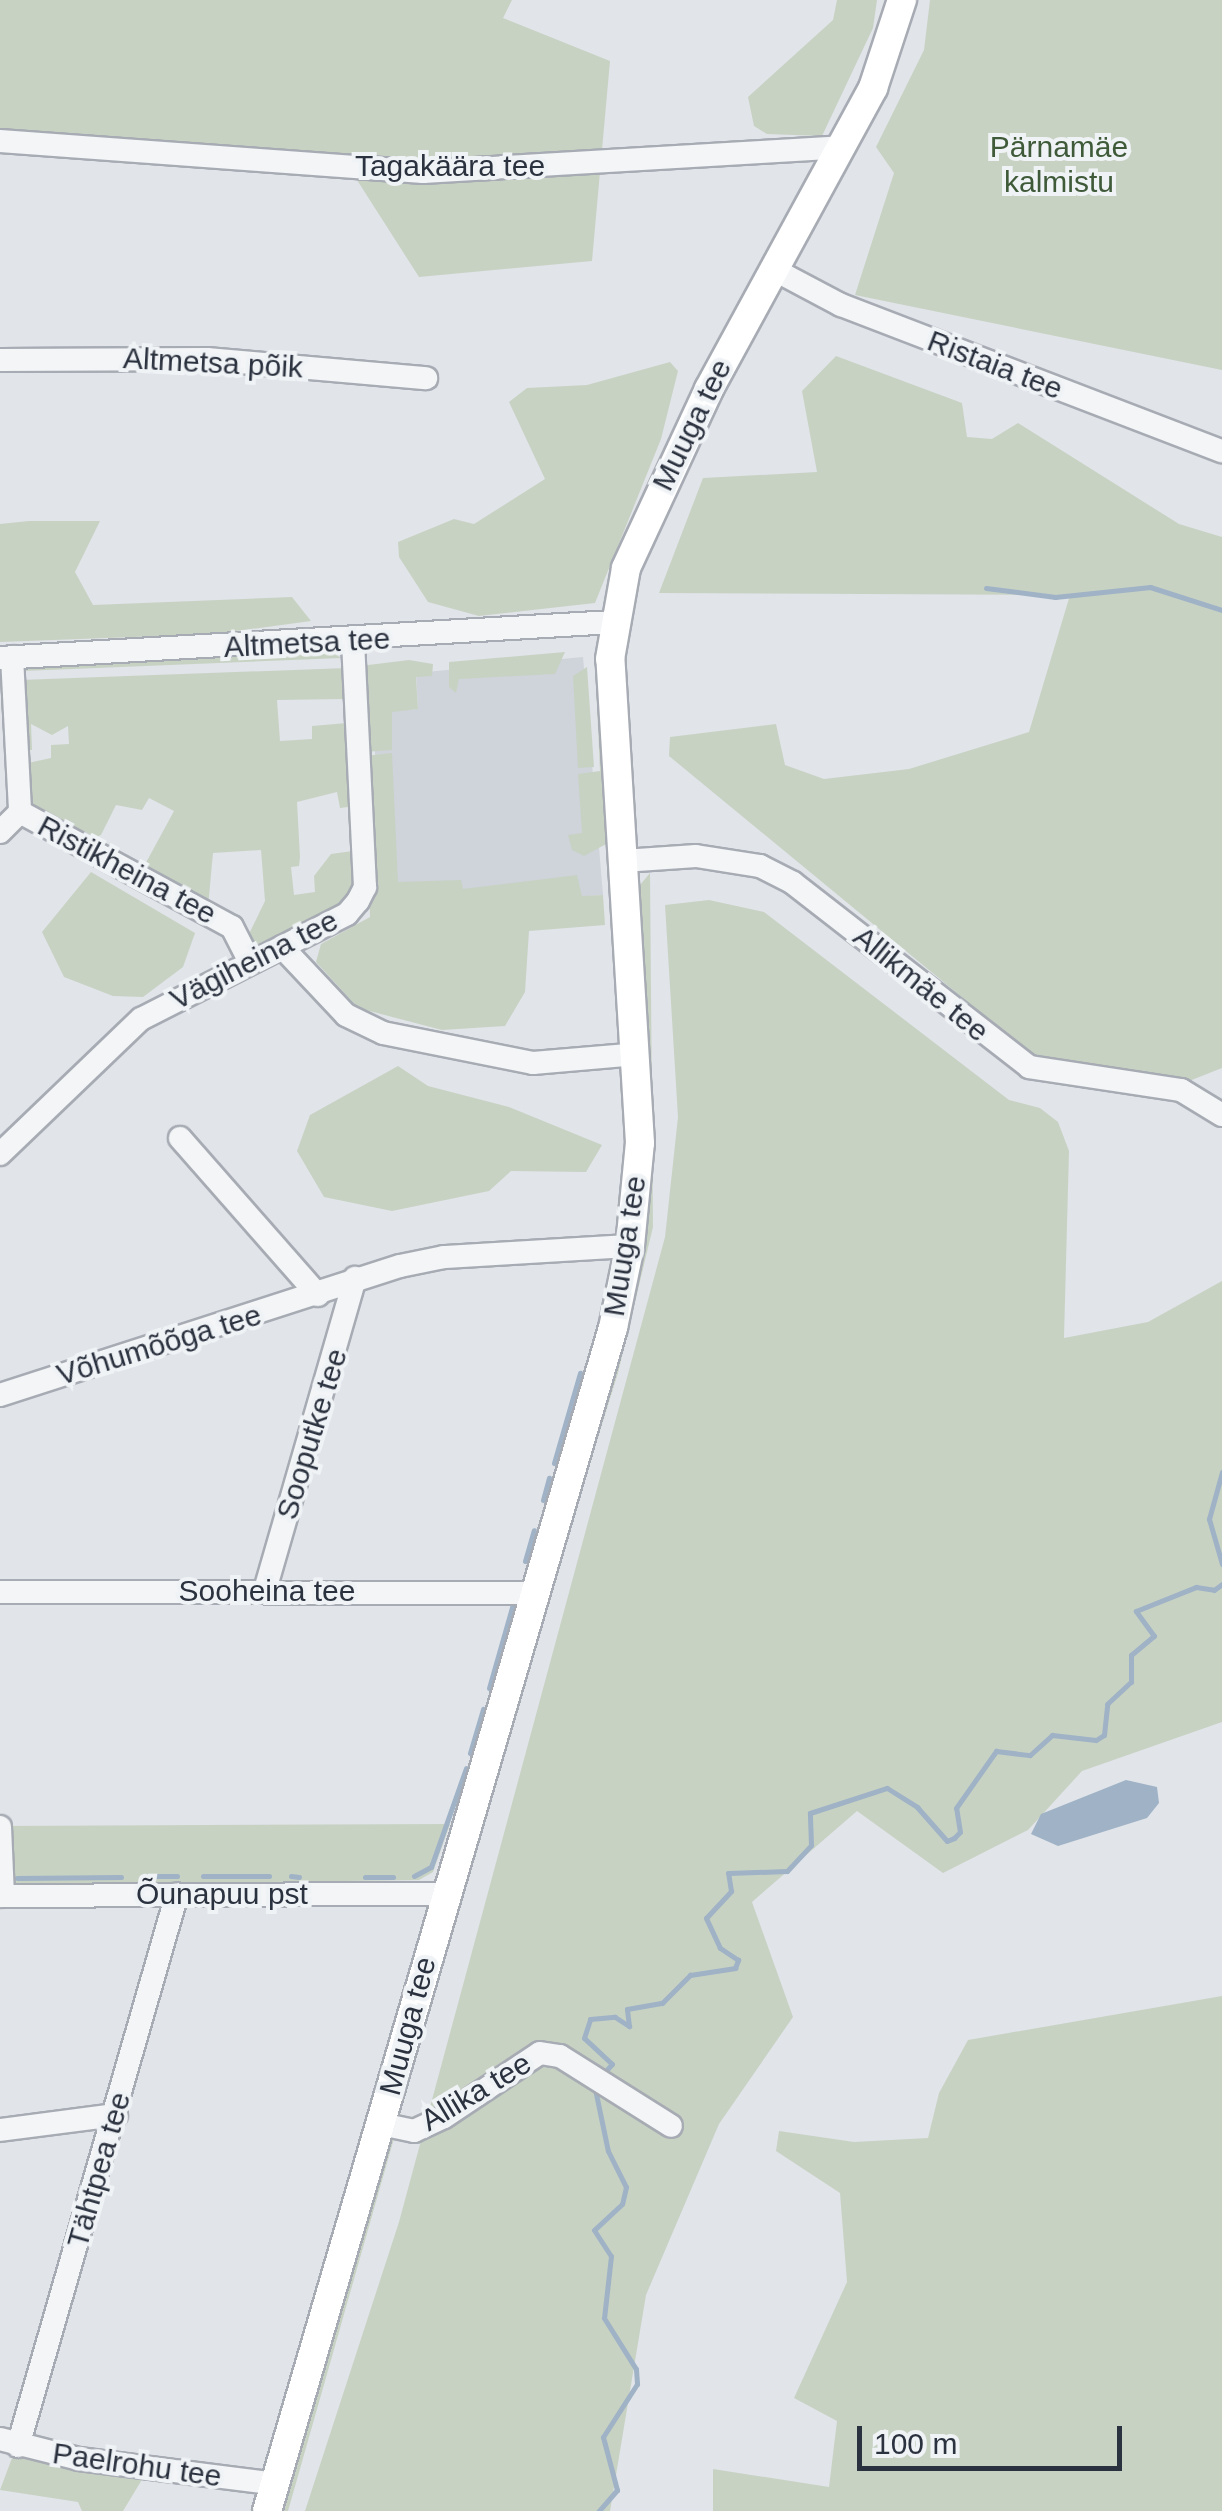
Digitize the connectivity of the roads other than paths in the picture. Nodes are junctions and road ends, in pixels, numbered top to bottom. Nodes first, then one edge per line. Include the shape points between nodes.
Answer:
1 (902, 0) edge
2 (0, 141) edge
3 (841, 147) junction
4 (774, 268) junction
5 (0, 360) edge
6 (426, 378) dead end
7 (1222, 451) edge
8 (614, 622) junction
9 (353, 641) junction
10 (6, 658) edge
11 (20, 812) junction
12 (0, 832) edge
13 (623, 861) junction
14 (282, 947) junction
15 (249, 960) junction
16 (637, 1054) junction
17 (1222, 1114) edge
18 (180, 1138) dead end
19 (0, 1154) edge
20 (630, 1246) junction
21 (356, 1278) junction
22 (318, 1295) junction
23 (0, 1395) edge
24 (265, 1590) junction
25 (0, 1592) edge
26 (533, 1592) junction
27 (0, 1827) edge
28 (177, 1894) junction
29 (445, 1894) junction
30 (1, 1896) edge
31 (116, 2116) junction
32 (381, 2124) junction
33 (672, 2126) dead end
34 (0, 2130) edge
35 (9, 2443) edge
36 (276, 2484) junction
37 (267, 2511) edge

1 - 3 main road, Muuga tee via 886,57
2 - 3 street, Tagakäära tee via 423,172
3 - 4 main road, Muuga tee
4 - 7 street, Ristaia tee via 841,306
4 - 8 main road, Muuga tee via 645,521
5 - 6 street, Altmetsa põik via 207,359
8 - 9 street, Altmetsa tee
8 - 13 main road, Muuga tee via 612,732
9 - 10 street, Altmetsa tee
9 - 14 street, Vägiheina tee via 365,887 347,914
10 - 11 street, Ristikheina tee
11 - 12 street
11 - 15 street, Ristikheina tee via 232,927
13 - 16 main road, Muuga tee
13 - 17 street, Allikmäe tee via 696,856 760,866 793,883 1029,1068 1181,1090
14 - 15 street, Vägiheina tee
14 - 16 street via 346,1016 383,1033 532,1063
15 - 19 street, Vägiheina tee via 141,1019
16 - 20 main road, Muuga tee via 640,1143
18 - 22 street
20 - 21 street, Võhumõõga tee via 444,1257
20 - 26 main road, Muuga tee via 613,1328
21 - 22 street, Võhumõõga tee
21 - 24 street, Sooputke tee
22 - 23 street, Võhumõõga tee
24 - 25 street, Sooheina tee
24 - 26 street, Sooheina tee
26 - 29 main road, Muuga tee
27 - 30 street
28 - 29 street, Õunapuu pst
28 - 30 street, Õunapuu pst
28 - 31 street, Tähtpea tee
29 - 32 main road, Muuga tee
31 - 34 street
31 - 35 street, Tähtpea tee
32 - 33 street, Allika tee via 414,2131 444,2118 540,2053 560,2056
32 - 36 main road, Muuga tee
35 - 36 street, Paelrohu tee
36 - 37 main road, Muuga tee

